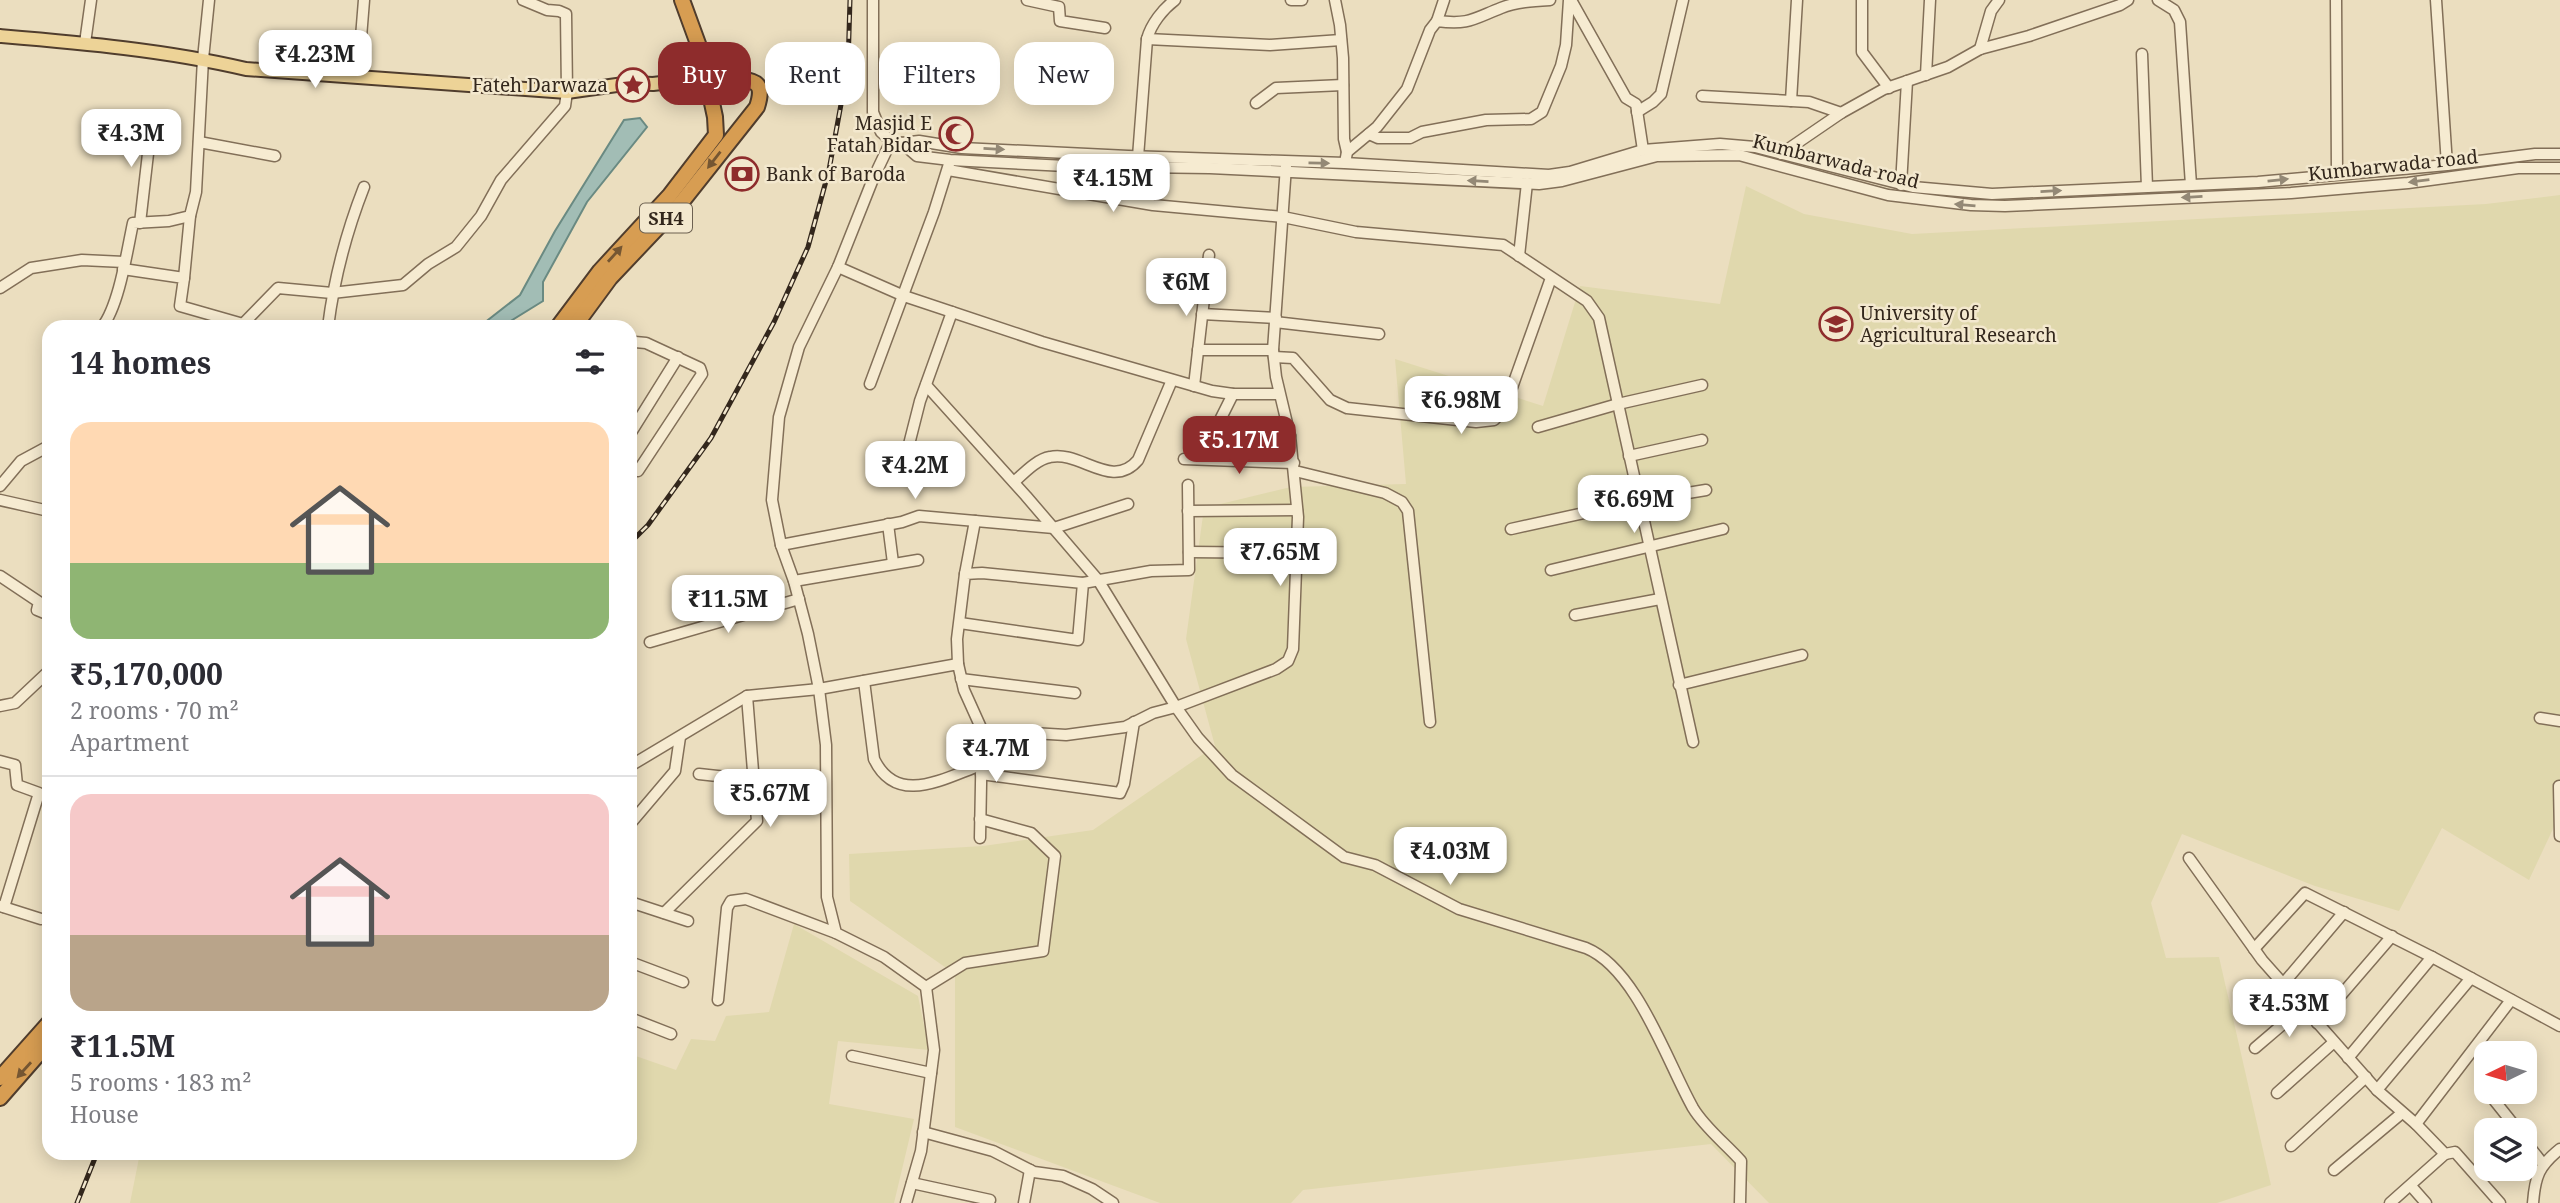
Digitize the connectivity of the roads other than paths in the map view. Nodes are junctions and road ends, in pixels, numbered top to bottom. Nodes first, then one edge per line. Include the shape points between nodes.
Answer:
1 (92, 0) edge
2 (209, 0) edge
3 (364, 0) edge
4 (523, 0) edge
5 (682, 0) edge
6 (873, 0) edge
7 (1027, 0) edge
8 (1175, 0) edge
9 (1291, 0) edge
10 (1302, 0) edge
11 (1335, 0) edge
12 (1444, 0) edge
13 (1549, 0) edge
14 (1570, 0) edge
15 (1683, 0) edge
16 (1797, 0) edge
17 (1862, 0) edge
18 (1930, 0) edge
19 (1999, 0) edge
20 (2128, 0) edge
21 (2158, 0) edge
22 (2336, 0) edge
23 (2435, 0) edge
24 (1437, 21) junction
25 (1105, 28) dead end
26 (0, 36) edge
27 (1147, 39) junction
28 (1341, 40) junction
29 (697, 42) edge
30 (85, 43) junction
31 (1980, 49) junction
32 (2141, 54) dead end
33 (203, 59) junction
34 (358, 75) junction
35 (1926, 75) junction
36 (751, 81) edge
37 (1907, 81) junction
38 (658, 82) edge
39 (1343, 85) junction
40 (1889, 88) junction
41 (567, 92) junction
42 (1702, 96) dead end
43 (1791, 101) junction
44 (1256, 103) dead end
45 (712, 105) edge
46 (1637, 112) junction
47 (1841, 113) junction
48 (152, 119) dead end
49 (1369, 134) junction
50 (891, 141) junction
51 (199, 142) junction
52 (902, 143) junction
53 (1643, 150) junction
54 (1347, 152) junction
55 (1782, 154) junction
56 (2560, 154) edge
57 (275, 156) dead end
58 (1138, 157) junction
59 (1345, 163) junction
60 (948, 165) junction
61 (2447, 165) junction
62 (1286, 167) junction
63 (2560, 168) edge
64 (2337, 174) junction
65 (1527, 183) junction
66 (1901, 185) junction
67 (2191, 185) junction
68 (364, 187) dead end
69 (2147, 187) junction
70 (190, 216) junction
71 (1283, 217) junction
72 (140, 223) junction
73 (1209, 255) dead end
74 (1519, 256) junction
75 (123, 265) junction
76 (838, 267) junction
77 (184, 278) junction
78 (1551, 278) junction
79 (0, 288) edge
80 (332, 293) junction
81 (904, 296) junction
82 (952, 312) junction
83 (1202, 314) junction
84 (108, 320) edge
85 (223, 320) edge
86 (248, 320) edge
87 (329, 320) edge
88 (563, 320) edge
89 (579, 320) edge
90 (1276, 320) junction
91 (1379, 334) dead end
92 (637, 342) edge
93 (1198, 350) junction
94 (1274, 354) junction
95 (678, 357) junction
96 (1172, 380) junction
97 (870, 384) dead end
98 (926, 385) junction
99 (1703, 385) dead end
100 (1194, 386) junction
101 (1233, 394) junction
102 (1278, 394) junction
103 (1618, 404) junction
104 (637, 423) edge
105 (1538, 427) dead end
106 (1290, 436) junction
107 (1702, 440) dead end
108 (42, 450) edge
109 (1629, 456) junction
110 (1184, 459) dead end
111 (1295, 467) junction
112 (638, 471) dead end
113 (902, 472) dead end
114 (1014, 482) junction
115 (1188, 485) dead end
116 (0, 486) edge
117 (1706, 490) dead end
118 (0, 500) edge
119 (1639, 501) junction
120 (1128, 504) dead end
121 (42, 509) edge
122 (1297, 510) junction
123 (1188, 511) junction
124 (975, 521) junction
125 (887, 524) junction
126 (1054, 528) junction
127 (1511, 529) dead end
128 (1723, 529) dead end
129 (781, 545) junction
130 (1649, 547) junction
131 (1189, 552) junction
132 (1297, 553) junction
133 (918, 560) dead end
134 (893, 563) junction
135 (1551, 570) dead end
136 (965, 574) junction
137 (0, 576) edge
138 (1098, 580) junction
139 (794, 581) junction
140 (1083, 583) junction
141 (799, 599) junction
142 (1660, 599) junction
143 (42, 612) edge
144 (1576, 615) dead end
145 (960, 623) junction
146 (650, 642) dead end
147 (1802, 655) dead end
148 (958, 664) junction
149 (42, 678) edge
150 (961, 679) junction
151 (864, 681) junction
152 (1679, 685) junction
153 (819, 689) junction
154 (1075, 693) dead end
155 (747, 696) junction
156 (0, 706) edge
157 (1176, 707) junction
158 (2540, 718) dead end
159 (1134, 722) junction
160 (1430, 722) dead end
161 (2560, 722) edge
162 (982, 730) junction
163 (680, 737) junction
164 (1693, 742) dead end
165 (0, 761) edge
166 (637, 762) edge
167 (981, 769) junction
168 (699, 774) dead end
169 (754, 780) junction
170 (2559, 786) edge
171 (637, 816) edge
172 (980, 819) junction
173 (2560, 836) edge
174 (980, 838) dead end
175 (2189, 858) dead end
176 (637, 904) edge
177 (2, 907) edge
178 (2344, 912) junction
179 (664, 913) junction
180 (41, 919) dead end
181 (688, 921) dead end
182 (836, 933) junction
183 (2392, 936) junction
184 (2254, 949) junction
185 (2432, 957) junction
186 (637, 965) edge
187 (2471, 978) junction
188 (683, 982) dead end
189 (2283, 984) junction
190 (926, 987) junction
191 (718, 1000) dead end
192 (2511, 1000) junction
193 (2303, 1007) junction
194 (637, 1021) edge
195 (2317, 1023) junction
196 (2560, 1026) edge
197 (42, 1031) edge
198 (671, 1034) dead end
199 (2334, 1042) junction
200 (2255, 1048) dead end
201 (42, 1050) edge
202 (852, 1056) dead end
203 (2348, 1058) junction
204 (931, 1073) junction
205 (2366, 1077) junction
206 (0, 1078) edge
207 (2377, 1090) junction
208 (2277, 1093) dead end
209 (0, 1098) edge
210 (2497, 1104) edge
211 (2402, 1113) junction
212 (2508, 1118) edge
213 (2416, 1124) junction
214 (923, 1132) junction
215 (2291, 1146) dead end
216 (2560, 1149) edge
217 (2445, 1154) junction
218 (2537, 1156) edge
219 (2543, 1164) junction
220 (1030, 1170) junction
221 (2334, 1170) dead end
222 (912, 1183) junction
223 (2411, 1186) junction
224 (990, 1200) dead end
225 (906, 1203) edge
226 (1024, 1203) edge
227 (1113, 1203) edge
228 (1740, 1203) edge
229 (2390, 1203) edge
230 (2426, 1203) edge
231 (2500, 1203) edge
232 (2533, 1203) edge

1 - 30 street
2 - 33 street
3 - 34 street
4 - 41 street via 566,14
5 - 29 highway
6 - 50 street via 873,112 881,132
7 - 25 street via 1059,7 1060,21
8 - 27 street via 1152,26
9 - 10 street
11 - 28 street
12 - 24 street
13 - 24 street via 1511,5 1471,22
14 - 46 street
14 - 49 street via 1561,66 1542,112 1531,119 1486,120 1410,138
15 - 46 street via 1661,94
16 - 43 street
17 - 40 street via 1862,52
18 - 35 street
19 - 31 street
20 - 31 street
21 - 67 street via 2175,10 2180,22
22 - 64 street
23 - 61 street
24 - 49 street via 1407,89
26 - 30 main road
27 - 28 street via 1270,45
27 - 58 street
28 - 39 street
30 - 33 main road
31 - 35 street
32 - 69 street
33 - 34 main road via 246,69
33 - 51 street
34 - 41 main road
35 - 37 street
36 -> 89 highway, SH4 via 760,91 757,107
37 - 40 street
37 - 66 street
38 - 41 main road
39 - 44 street via 1279,88
39 - 54 street
40 - 47 street
41 - 80 street via 565,106 501,180 456,247 403,285
42 - 43 street
43 - 47 street
88 -> 45 highway, SH4 via 712,142 717,126
46 - 53 street
47 - 55 street
48 - 72 street
49 - 54 street
50 - 52 street, Kumbarwada road
50 - 76 street
51 - 57 street
51 - 70 street
52 -> 58 street, Kumbarwada road
52 - 60 street, Kumbarwada road via 917,156
53 - 55 street, Kumbarwada road via 1720,144
53 - 59 street, Kumbarwada road via 1555,175
54 - 59 street
55 - 66 street, Kumbarwada road
56 - 61 street, Kumbarwada road
58 - 62 street, Kumbarwada road
62 -> 59 street, Kumbarwada road
60 - 62 street, Kumbarwada road
60 - 71 street via 1153,205
60 - 81 street
61 - 64 street, Kumbarwada road
65 -> 62 street, Kumbarwada road
62 - 71 street
63 -> 65 street, Kumbarwada road via 2291,193 2005,206 1888,195 1730,154 1657,156 1555,183
67 -> 64 street, Kumbarwada road
65 - 74 street
66 -> 69 street, Kumbarwada road via 1992,194
67 - 69 street, Kumbarwada road
68 - 80 street
70 - 72 street
70 - 77 street
71 - 74 street via 1356,232 1503,245
71 - 90 street
72 - 75 street via 133,223
73 - 83 street
74 - 78 street
75 - 77 street
75 - 79 street via 82,260 31,268
75 - 84 street
76 - 81 street
76 - 129 street via 800,347 779,417 772,500
77 - 85 street via 180,306
78 - 94 street via 1504,411 1494,420 1346,408 1330,400 1293,358
78 - 103 street via 1596,312
80 - 86 street via 278,288
80 - 87 street
81 - 82 street
81 - 97 street
82 - 96 street
82 - 98 street
83 - 90 street
83 - 93 street
90 - 91 street
90 - 94 street
92 - 95 street
93 - 94 street
93 - 100 street
94 - 102 street
95 - 104 street
95 - 112 street via 700,368 702,374
96 - 100 street
96 - 114 street via 1138,460 1130,468 1111,472 1049,457
98 - 113 street
98 - 114 street
99 - 103 street
100 - 101 street
101 - 102 street
101 - 106 street via 1219,422 1220,432
102 - 106 street
103 - 105 street
103 - 109 street
106 - 111 street
107 - 109 street
108 - 116 street via 21,461
109 - 119 street
110 - 111 street
111 - 122 street
111 - 160 street via 1385,493 1408,510
114 - 126 street
115 - 123 street
117 - 119 street
118 - 121 street
119 - 127 street
119 - 130 street
120 - 126 street
122 - 123 street
122 - 132 street
123 - 131 street
124 - 125 street via 919,516
124 - 126 street
124 - 136 street
125 - 129 street
125 - 134 street
126 - 138 street
128 - 130 street
129 - 139 street
130 - 135 street
130 - 142 street
131 - 132 street
131 - 138 street via 1189,570 1151,570
132 - 157 street via 1293,649 1287,661 1265,675
133 - 134 street
134 - 139 street
136 - 140 street
136 - 145 street
137 - 143 street via 39,602 37,610
138 - 140 street
138 - 157 street
139 - 141 street
140 - 145 street via 1078,640
141 - 146 street
141 - 153 street
142 - 144 street
142 - 152 street
145 - 148 street
147 - 152 street
148 - 150 street
148 - 151 street
149 - 156 street via 15,703
150 - 154 street
150 - 162 street
151 - 153 street
151 - 167 street via 874,759 889,780 915,786
152 - 164 street
153 - 155 street
153 - 182 street via 826,745 827,897
155 - 163 street
155 - 169 street
157 - 159 street
157 - 228 street via 1232,775 1344,857 1375,865 1459,909 1606,959 1651,1026 1694,1110 1740,1160
158 - 161 street
159 - 162 street via 1066,735
159 - 167 street via 1120,793
162 - 167 street
163 - 166 street
163 - 171 street via 676,771
165 - 177 street via 15,765 17,785 39,793
167 - 172 street
168 - 169 street
169 - 179 street via 757,821
170 - 173 street
172 - 174 street
172 - 190 street via 1031,833 1055,856 1044,951 965,963
175 - 184 street
176 - 179 street
177 - 180 street
178 - 183 street
178 - 184 street via 2305,893
178 - 189 street
179 - 181 street
182 - 190 street via 884,957
182 - 191 street via 746,899 732,901 727,908
183 - 185 street
183 - 195 street
184 - 189 street
185 - 187 street
185 - 203 street
186 - 188 street
187 - 192 street
187 - 207 street
189 - 193 street
190 - 204 street via 934,1050
192 - 196 street
192 - 213 street
193 - 195 street
193 - 200 street
194 - 198 street
195 - 199 street
197 - 206 highway
199 - 203 street
199 - 208 street
201 -> 209 highway
202 - 204 street
203 - 205 street
204 - 214 street
205 - 207 street
205 - 215 street
207 - 211 street
210 - 212 street
211 - 213 street
211 - 221 street
213 - 217 street
214 - 220 street via 993,1151
214 - 222 street
216 - 219 street
217 - 223 street
217 - 231 street via 2455,1152
218 - 219 street
219 - 232 street
220 - 226 street
220 - 227 street via 1063,1176
222 - 224 street
222 - 225 street
223 - 229 street
223 - 230 street

